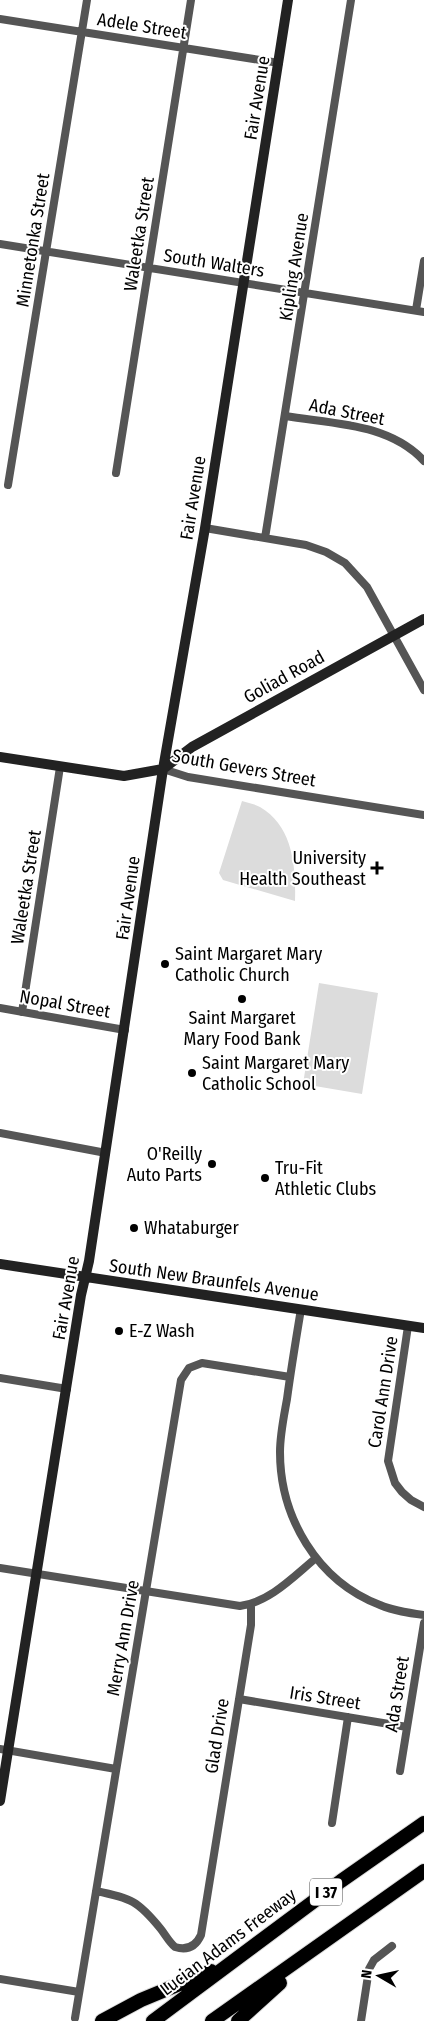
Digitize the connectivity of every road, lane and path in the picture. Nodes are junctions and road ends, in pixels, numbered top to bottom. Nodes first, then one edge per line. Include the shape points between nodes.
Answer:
1 (87, 0) edge
2 (191, 0) edge
3 (288, 0) edge
4 (351, 0) edge
5 (0, 19) edge
6 (82, 32) junction
7 (184, 48) junction
8 (279, 63) junction
9 (0, 244) edge
10 (47, 251) junction
11 (424, 260) edge
12 (149, 268) junction
13 (244, 283) junction
14 (305, 293) junction
15 (420, 311) edge
16 (285, 416) junction
17 (424, 461) edge
18 (116, 473) dead end
19 (8, 485) dead end
20 (205, 528) junction
21 (266, 538) junction
22 (424, 618) edge
23 (394, 635) junction
24 (424, 690) edge
25 (0, 757) edge
26 (60, 767) junction
27 (163, 769) junction
28 (424, 815) edge
29 (0, 1008) edge
30 (22, 1012) junction
31 (125, 1030) junction
32 (0, 1133) edge
33 (106, 1153) junction
34 (0, 1264) edge
35 (86, 1277) junction
36 (301, 1309) junction
37 (408, 1326) junction
38 (424, 1328) edge
39 (290, 1377) junction
40 (0, 1378) edge
41 (67, 1389) junction
42 (424, 1507) edge
43 (316, 1558) junction
44 (0, 1568) edge
45 (37, 1574) junction
46 (146, 1591) junction
47 (250, 1605) junction
48 (424, 1615) edge
49 (424, 1622) edge
50 (239, 1699) junction
51 (348, 1717) junction
52 (407, 1727) junction
53 (4, 1750) edge
54 (116, 1769) junction
55 (400, 1771) dead end
56 (0, 1801) edge
57 (332, 1823) dead end
58 (424, 1823) edge
59 (424, 1871) edge
60 (96, 1891) junction
61 (324, 1944) junction
62 (392, 1946) dead end
63 (230, 1964) junction
64 (0, 1979) edge
65 (79, 1992) junction
66 (74, 2018) dead end
67 (102, 2021) edge
68 (153, 2021) edge
69 (212, 2021) edge
70 (238, 2021) edge
71 (361, 2021) edge

1 - 6 street, Minnetonka Street
2 - 7 street, Waleetka Street
3 - 8 main road, Fair Avenue
4 - 14 street, Kipling Avenue
5 - 6 street, Adele Street
6 - 7 street, Adele Street
6 - 10 street, Minnetonka Street
7 - 8 street, Adele Street
7 - 12 street, Waleetka Street
8 - 13 main road, Fair Avenue
9 - 10 street, South Walters
10 - 12 street, South Walters
10 - 19 street, Minnetonka Street
11 - 15 street
12 - 13 street, South Walters
12 - 18 street, Waleetka Street
13 - 14 street, South Walters
13 - 20 main road, Fair Avenue
14 - 15 street, South Walters
14 - 16 street, Kipling Avenue
16 - 17 street, Ada Street via 387,434 404,443
16 - 21 street, Kipling Avenue
20 - 21 street
20 - 27 main road, Fair Avenue
21 - 23 street via 316,548 345,563 367,587
22 - 23 main road, Goliad Road
23 - 24 street
23 - 27 main road, Goliad Road via 192,747
25 - 26 main road, South Gevers Street
26 - 27 main road, South Gevers Street via 124,776
26 - 30 street, Waleetka Street
27 - 28 street, South Gevers Street via 188,776
27 - 31 main road, Fair Avenue
29 - 30 street, Nopal Street
30 - 31 street, Nopal Street
31 - 33 main road, Fair Avenue
32 - 33 street
33 - 35 main road, Fair Avenue
34 - 35 main road, South New Braunfels Avenue
35 - 36 main road, South New Braunfels Avenue
35 - 41 main road, Fair Avenue
36 - 37 main road, South New Braunfels Avenue
36 - 39 street
37 - 38 main road, South New Braunfels Avenue
37 - 42 street, Carol Ann Drive via 388,1461 390,1473 402,1492
39 - 43 street via 280,1449 283,1485 293,1519
39 - 46 street, Merry Ann Drive via 202,1363 189,1368 184,1374
40 - 41 street
41 - 45 main road, Fair Avenue
43 - 47 street via 271,1595
43 - 48 street via 336,1579 362,1597 395,1610
44 - 45 street
45 - 46 street
45 - 53 main road, Fair Avenue
46 - 47 street via 234,1606
46 - 54 street, Merry Ann Drive
47 - 50 street, Glad Drive via 251,1625
49 - 52 street, Ada Street
50 - 51 street, Iris Street
50 - 60 street, Glad Drive via 201,1935 197,1942 189,1948 178,1948 136,1902
51 - 52 street, Iris Street
51 - 57 street
52 - 55 street, Ada Street
53 - 54 street
53 - 56 main road, Fair Avenue
54 - 60 street, Merry Ann Drive
58 - 63 highway, Lucian Adams Freeway / I 37
59 - 61 highway, I 37
60 - 65 street, Merry Ann Drive
61 - 69 highway, I 37
61 - 70 highway
62 - 71 street via 368,1969
63 - 67 highway via 141,2000
63 - 68 highway, Lucian Adams Freeway / I 37
64 - 65 street
65 - 66 street, Merry Ann Drive

